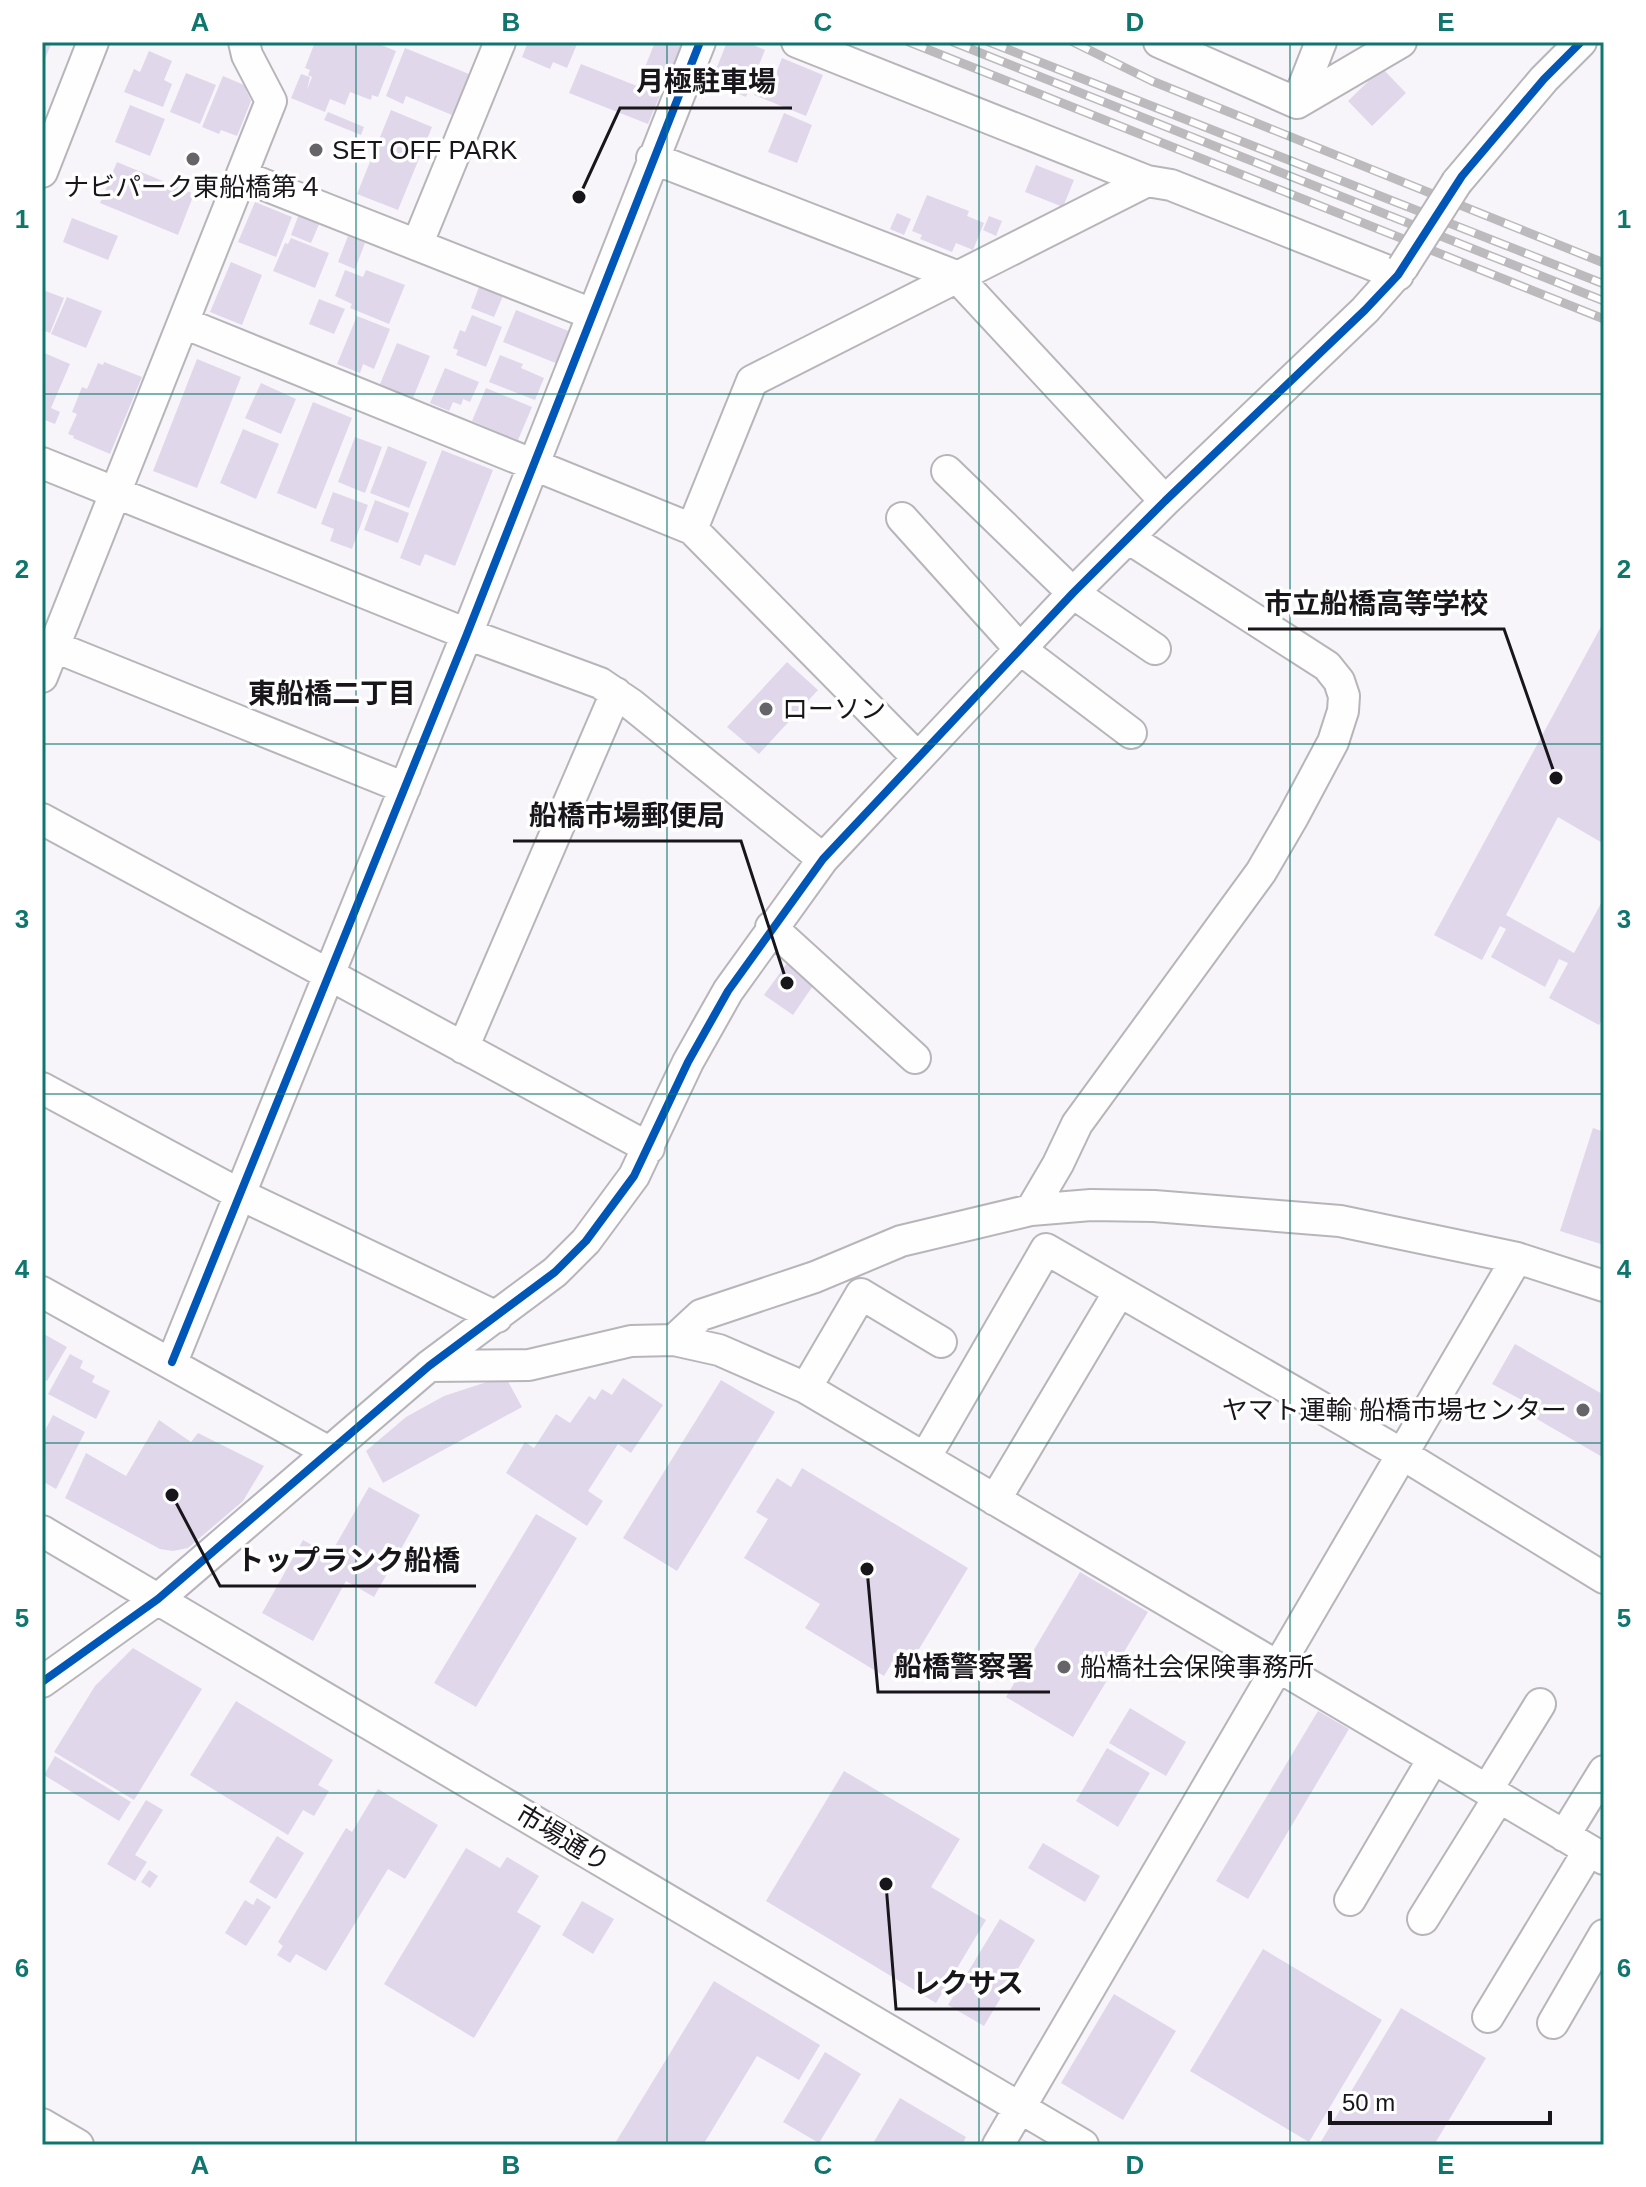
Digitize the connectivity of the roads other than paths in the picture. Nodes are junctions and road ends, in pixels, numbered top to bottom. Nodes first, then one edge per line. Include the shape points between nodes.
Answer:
1 (93, 42) edge
2 (500, 42) edge
3 (700, 42) edge
4 (797, 42) edge
5 (1159, 42) edge
6 (1321, 42) edge
7 (1401, 42) edge
8 (1581, 42) edge
9 (242, 43) edge
10 (1297, 103) junction
11 (652, 158) junction
12 (42, 172) edge
13 (242, 176) junction
14 (1147, 181) junction
15 (417, 245) junction
16 (1401, 271) junction
17 (956, 276) junction
18 (592, 314) junction
19 (184, 323) junction
20 (42, 463) edge
21 (533, 465) junction
22 (947, 471) dead end
23 (114, 492) junction
24 (1165, 501) junction
25 (902, 518) dead end
26 (692, 529) junction
27 (1128, 538) junction
28 (1073, 593) junction
29 (467, 634) junction
30 (55, 647) junction
31 (1020, 649) junction
32 (1155, 649) dead end
33 (42, 677) edge
34 (616, 693) junction
35 (1131, 733) dead end
36 (918, 758) junction
37 (405, 788) junction
38 (42, 819) edge
39 (823, 859) junction
40 (771, 927) junction
41 (329, 974) junction
42 (463, 1048) junction
43 (915, 1058) dead end
44 (42, 1088) edge
45 (649, 1148) junction
46 (241, 1195) junction
47 (1031, 1210) junction
48 (1517, 1258) junction
49 (1604, 1286) edge
50 (42, 1292) edge
51 (1119, 1292) junction
52 (497, 1317) junction
53 (674, 1340) junction
54 (941, 1342) dead end
55 (172, 1362) junction
56 (429, 1366) junction
57 (806, 1388) junction
58 (329, 1452) junction
59 (1402, 1454) junction
60 (925, 1458) junction
61 (995, 1500) junction
62 (42, 1531) edge
63 (1604, 1578) edge
64 (158, 1599) junction
65 (1277, 1668) junction
66 (42, 1682) edge
67 (1540, 1704) dead end
68 (1433, 1759) junction
69 (1604, 1771) edge
70 (1493, 1794) junction
71 (1586, 1849) edge
72 (1350, 1900) dead end
73 (1423, 1919) dead end
74 (1604, 1935) edge
75 (1488, 2017) dead end
76 (1553, 2023) dead end
77 (1020, 2107) junction
78 (998, 2145) edge
79 (1083, 2145) edge

1 - 12 street
2 - 15 street
3 - 11 street
4 - 14 street
5 - 10 street
6 - 10 street
7 - 10 street
8 - 16 street, bridge via 1457,182
9 - 13 street via 271,101
11 - 17 street
11 - 18 street
13 - 15 street
13 - 19 street
14 - 16 street via 1171,185
14 - 17 street
15 - 18 street
16 - 24 street
17 - 24 street
17 - 26 street via 752,381
18 - 21 street
19 - 21 street
19 - 23 street
20 - 23 street
21 - 26 street
21 - 29 street
22 - 28 street
23 - 29 street
23 - 30 street
24 - 27 street
25 - 31 street
26 - 36 street
27 - 28 street
27 - 47 street via 1327,666 1344,696 1339,728 1261,872 1077,1124
28 - 31 street
28 - 32 street
29 - 34 street
29 - 37 street
30 - 33 street
30 - 37 street
31 - 35 street
31 - 36 street
34 - 39 street
34 - 42 street
36 - 39 street
37 - 41 street
38 - 41 street
39 - 40 street
40 - 43 street
40 - 45 street via 701,1038
41 - 42 street
41 - 46 street
42 - 45 street
44 - 46 street
45 - 52 street via 586,1241
46 - 52 street
46 - 55 street
47 - 48 street via 1154,1206 1340,1221
47 - 53 street via 901,1241 701,1315
48 - 49 street
48 - 59 street
50 - 55 street
51 - 59 street
51 - 60 street via 1046,1249
51 - 61 street
52 - 56 street
53 - 56 street via 631,1341 529,1365
53 - 57 street via 719,1350
54 - 57 street via 861,1294
55 - 58 street
56 - 58 street
57 - 60 street
58 - 64 street
59 - 63 street
59 - 65 street
60 - 61 street
61 - 65 street
62 - 64 street, 市場通り
64 - 66 street
64 - 77 street, 市場通り
65 - 68 street
65 - 77 street
67 - 70 street
68 - 70 street
68 - 72 street
69 - 71 street
70 - 71 street
70 - 73 street
71 - 75 street
74 - 76 street
77 - 78 street
77 - 79 street, 市場通り

